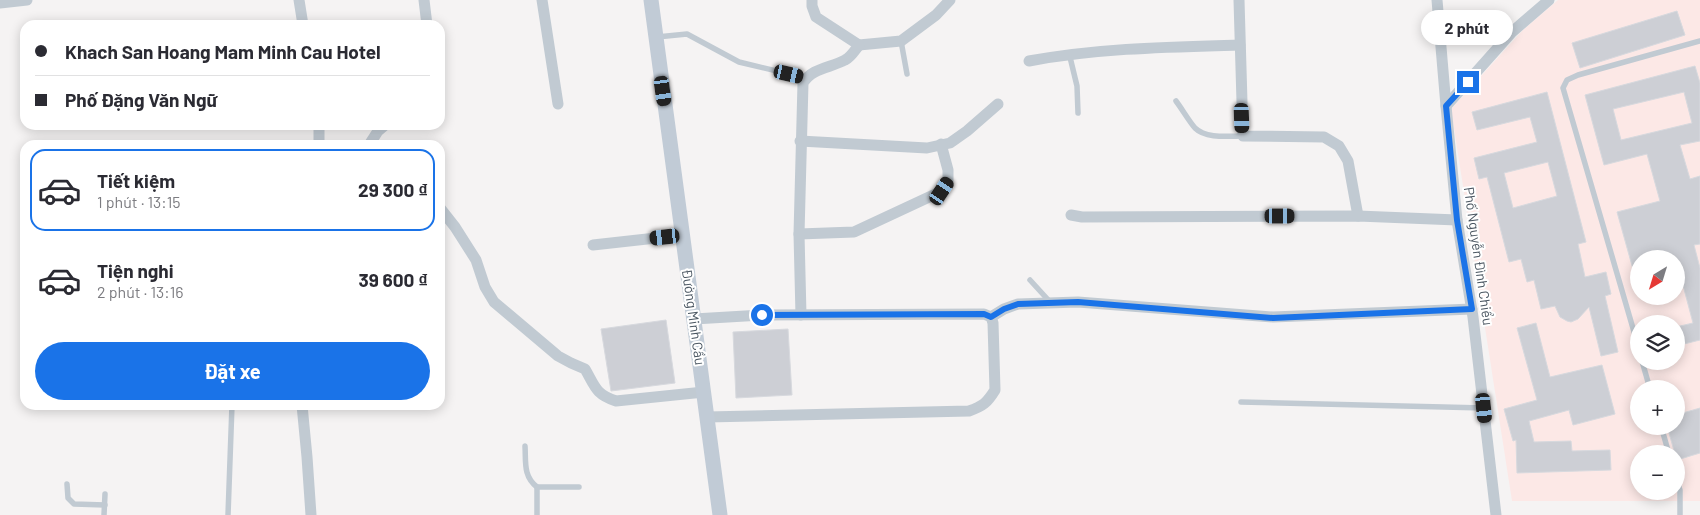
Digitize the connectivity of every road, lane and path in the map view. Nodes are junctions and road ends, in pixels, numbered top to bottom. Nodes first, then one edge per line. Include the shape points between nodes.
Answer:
1 (27, 0) edge
2 (299, 0) edge
3 (424, 0) edge
4 (542, 0) edge
5 (651, 0) edge
6 (812, 0) edge
7 (950, 0) edge
8 (1239, 0) edge
9 (1437, 0) edge
10 (1549, 0) edge
11 (0, 3) edge
12 (302, 20) edge
13 (426, 20) edge
14 (656, 37) junction
15 (901, 41) junction
16 (1700, 41) edge
17 (859, 44) junction
18 (1240, 45) junction
19 (1069, 53) junction
20 (1029, 60) dead end
21 (907, 74) dead end
22 (806, 78) junction
23 (1176, 101) dead end
24 (558, 104) dead end
25 (998, 104) dead end
26 (1446, 106) junction
27 (1078, 113) dead end
28 (1243, 136) junction
29 (800, 141) junction
30 (941, 144) junction
31 (445, 214) edge
32 (1071, 215) dead end
33 (1358, 216) junction
34 (1457, 220) junction
35 (799, 234) junction
36 (683, 235) junction
37 (593, 245) dead end
38 (1030, 280) dead end
39 (1051, 303) junction
40 (1472, 309) junction
41 (801, 315) junction
42 (991, 317) junction
43 (1630, 318) edge
44 (694, 319) junction
45 (704, 392) junction
46 (1241, 402) dead end
47 (1484, 408) junction
48 (232, 410) edge
49 (302, 410) edge
50 (707, 417) junction
51 (525, 446) dead end
52 (67, 484) dead end
53 (537, 486) junction
54 (579, 487) dead end
55 (105, 494) dead end
56 (1680, 500) edge
57 (105, 505) junction
58 (104, 515) edge
59 (228, 515) edge
60 (311, 515) edge
61 (537, 515) edge
62 (720, 515) edge
63 (1496, 515) edge
64 (1680, 515) edge

1 - 11 street
2 - 12 street
3 - 13 street
4 - 24 street
5 - 14 street, Đường Minh Cầu
6 - 17 street via 816,17
7 - 15 street via 936,15
8 - 18 street
9 - 26 street, Phố Nguyễn Đình Chiểu
10 - 26 street via 1512,32
14 - 22 lane via 687,34 739,62
14 - 36 street, Đường Minh Cầu
15 - 17 street
15 - 21 lane
16 - 43 lane via 1578,75 1567,80 1563,88
17 - 22 street via 846,60
18 - 19 street
18 - 28 street
19 - 20 street
19 - 27 lane via 1077,86
22 - 29 street via 802,83
23 - 28 lane via 1199,131 1212,135
25 - 30 street via 950,143
26 - 34 street, Phố Nguyễn Đình Chiểu
28 - 33 street via 1324,136 1339,146 1348,160
29 - 30 street via 927,148
29 - 35 street
30 - 35 street via 948,170 948,182 942,191 854,232
31 - 45 street via 476,260 494,302 558,356 585,368 596,390 604,397 616,401
32 - 33 street
33 - 34 street
34 - 40 street, Phố Nguyễn Đình Chiểu
35 - 41 street
36 - 37 street
36 - 44 street, Đường Minh Cầu
38 - 39 lane
39 - 40 street via 1078,302 1273,318
39 - 42 street via 1018,304
40 - 47 street, Phố Nguyễn Đình Chiểu
41 - 42 street via 984,314
41 - 44 street
42 - 50 street via 995,390 982,407 969,411
44 - 45 street, Đường Minh Cầu
45 - 50 street, Đường Minh Cầu
46 - 47 lane
47 - 63 street, Phố Nguyễn Đình Chiểu
48 - 59 lane
49 - 60 street
50 - 62 street, Đường Minh Cầu
51 - 53 lane via 527,476
52 - 57 lane via 68,498 74,504
53 - 54 lane
53 - 61 lane
55 - 57 lane
56 - 64 lane
57 - 58 lane

